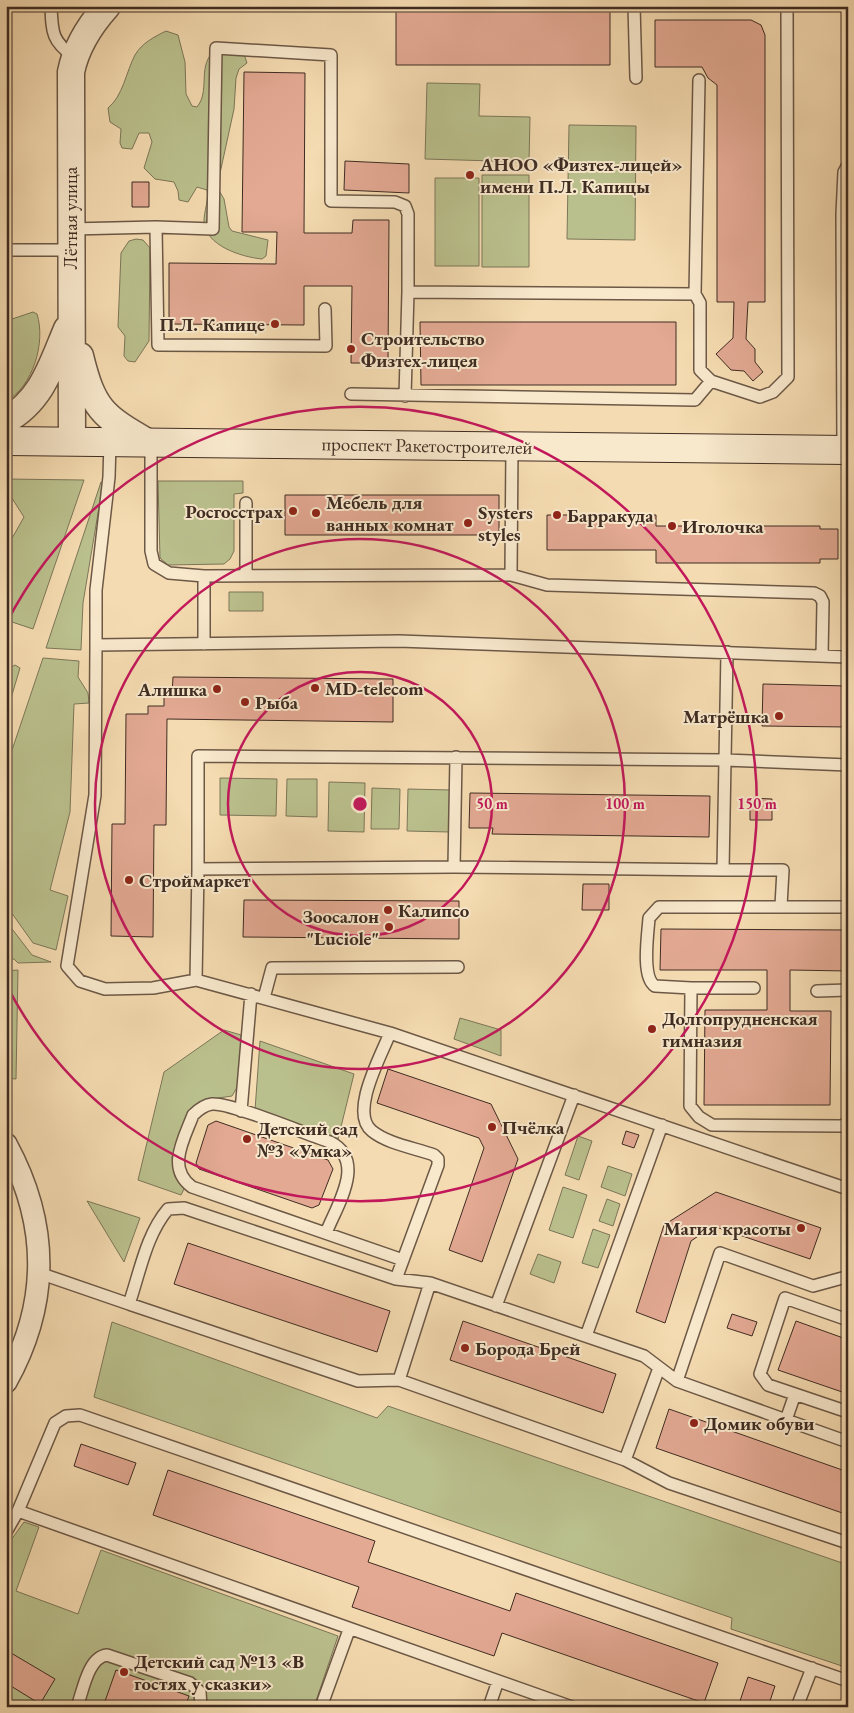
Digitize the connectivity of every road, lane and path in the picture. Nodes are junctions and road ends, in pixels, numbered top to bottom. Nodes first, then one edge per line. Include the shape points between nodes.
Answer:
1 (51, 6) edge
2 (107, 6) edge
3 (634, 6) edge
4 (787, 6) edge
5 (74, 57) junction
6 (636, 78) dead end
7 (699, 80) dead end
8 (848, 165) edge
9 (845, 214) edge
10 (156, 228) junction
11 (70, 239) junction
12 (6, 250) edge
13 (408, 292) junction
14 (695, 294) junction
15 (325, 309) dead end
16 (71, 321) junction
17 (845, 357) edge
18 (711, 381) junction
19 (351, 394) dead end
20 (405, 396) junction
21 (845, 400) edge
22 (6, 420) edge
23 (6, 441) edge
24 (72, 441) junction
25 (110, 442) junction
26 (150, 443) junction
27 (512, 446) junction
28 (845, 450) edge
29 (246, 503) dead end
30 (510, 575) junction
31 (204, 576) junction
32 (246, 576) junction
33 (204, 644) junction
34 (96, 645) junction
35 (728, 652) junction
36 (822, 656) junction
37 (848, 657) edge
38 (456, 757) junction
39 (725, 760) junction
40 (848, 765) edge
41 (454, 867) junction
42 (198, 869) junction
43 (723, 870) junction
44 (781, 906) junction
45 (848, 907) edge
46 (458, 967) dead end
47 (196, 980) junction
48 (691, 988) junction
49 (754, 988) dead end
50 (817, 990) dead end
51 (848, 990) edge
52 (251, 994) junction
53 (264, 998) junction
54 (390, 1033) junction
55 (574, 1095) junction
56 (240, 1111) junction
57 (848, 1122) edge
58 (662, 1125) junction
59 (727, 1125) junction
60 (6, 1144) edge
61 (720, 1145) junction
62 (848, 1189) edge
63 (326, 1233) junction
64 (403, 1260) junction
65 (39, 1273) junction
66 (846, 1277) dead end
67 (396, 1279) junction
68 (430, 1283) junction
69 (129, 1304) junction
70 (496, 1306) junction
71 (848, 1320) edge
72 (586, 1336) junction
73 (659, 1368) junction
74 (399, 1380) junction
75 (677, 1381) junction
76 (6, 1382) edge
77 (795, 1394) junction
78 (848, 1412) edge
79 (786, 1420) junction
80 (848, 1442) edge
81 (625, 1460) junction
82 (18, 1511) junction
83 (6, 1532) edge
84 (848, 1543) edge
85 (349, 1630) junction
86 (812, 1668) junction
87 (848, 1681) edge
88 (498, 1682) junction
89 (77, 1707) edge
90 (201, 1707) edge
91 (321, 1707) edge
92 (490, 1707) edge
93 (572, 1707) edge
94 (797, 1707) edge

1 - 5 lane via 54,38
2 - 5 street, Лётная улица
3 - 6 lane
4 - 18 lane via 788,377 773,392 760,397
5 - 11 street, Лётная улица via 71,72
7 - 14 lane
8 - 9 lane via 844,172
9 - 17 lane
10 - 11 lane
10 - 13 lane via 213,229 216,48 331,55 331,201 395,202 405,206 408,214
10 - 15 lane via 158,346 326,346
11 - 12 lane
11 - 16 street, Лётная улица
13 - 14 lane
13 - 20 lane
14 - 18 lane via 700,303 700,370
16 - 22 street via 35,397 26,408
16 - 24 street, Лётная улица
16 - 26 street via 94,402 104,414
17 - 21 lane
18 - 20 lane via 695,400
19 - 20 lane
21 - 28 lane
23 - 24 main road, проспект Ракетостроителей
24 - 25 main road, проспект Ракетостроителей
25 - 26 main road, проспект Ракетостроителей
25 - 34 lane via 96,590
26 - 27 main road, проспект Ракетостроителей
26 - 31 lane via 151,551 154,564 169,573
27 - 28 main road, проспект Ракетостроителей
27 - 30 lane
29 - 32 lane
30 - 32 lane
30 - 36 lane via 547,585 814,593 823,602
31 - 32 lane
31 - 33 lane
33 - 34 lane
33 - 35 lane via 399,641
34 - 47 lane via 96,795 67,966 80,981 105,989 153,988
35 - 36 lane
35 - 39 lane
36 - 37 lane
38 - 39 lane
38 - 41 lane
38 - 42 lane via 198,756
39 - 40 lane
39 - 43 lane
41 - 42 lane
41 - 43 lane
42 - 47 lane
43 - 44 lane via 783,870
44 - 45 lane
44 - 48 lane via 664,906 655,909 649,918 648,979 660,987
46 - 53 lane via 272,968
47 - 52 lane
48 - 49 lane
48 - 59 lane via 690,1106 706,1122
50 - 51 lane
52 - 53 lane
52 - 56 lane
53 - 54 lane
54 - 55 lane
54 - 64 lane via 366,1093 363,1120 381,1136 438,1159
55 - 58 lane
55 - 70 lane
56 - 63 lane via 330,1142 342,1150 350,1172
56 - 63 lane via 212,1104 193,1116 178,1157 183,1179 192,1187
57 - 59 lane via 842,1126
58 - 61 lane
58 - 72 lane
59 - 61 lane
60 - 65 street via 27,1189 34,1214
61 - 62 lane
63 - 64 lane
64 - 67 lane
65 - 69 lane
65 - 76 street via 29,1332
66 - 75 lane via 813,1286 720,1253
67 - 68 lane
67 - 69 lane via 176,1208 168,1209 158,1220
68 - 70 lane
68 - 74 lane
69 - 74 lane via 358,1381
70 - 72 lane
71 - 77 lane via 785,1298 760,1374 768,1385
72 - 73 lane via 644,1356
73 - 75 lane
73 - 81 lane
74 - 81 lane
75 - 79 lane
77 - 78 lane
77 - 79 lane
79 - 80 lane
81 - 84 lane via 669,1483
82 - 83 lane
82 - 85 lane
82 - 86 lane via 56,1423 66,1416 80,1415
85 - 88 lane
85 - 91 lane
86 - 87 lane
86 - 94 lane
88 - 92 lane
88 - 93 lane
89 - 90 lane via 94,1663 107,1655 190,1683 200,1692

